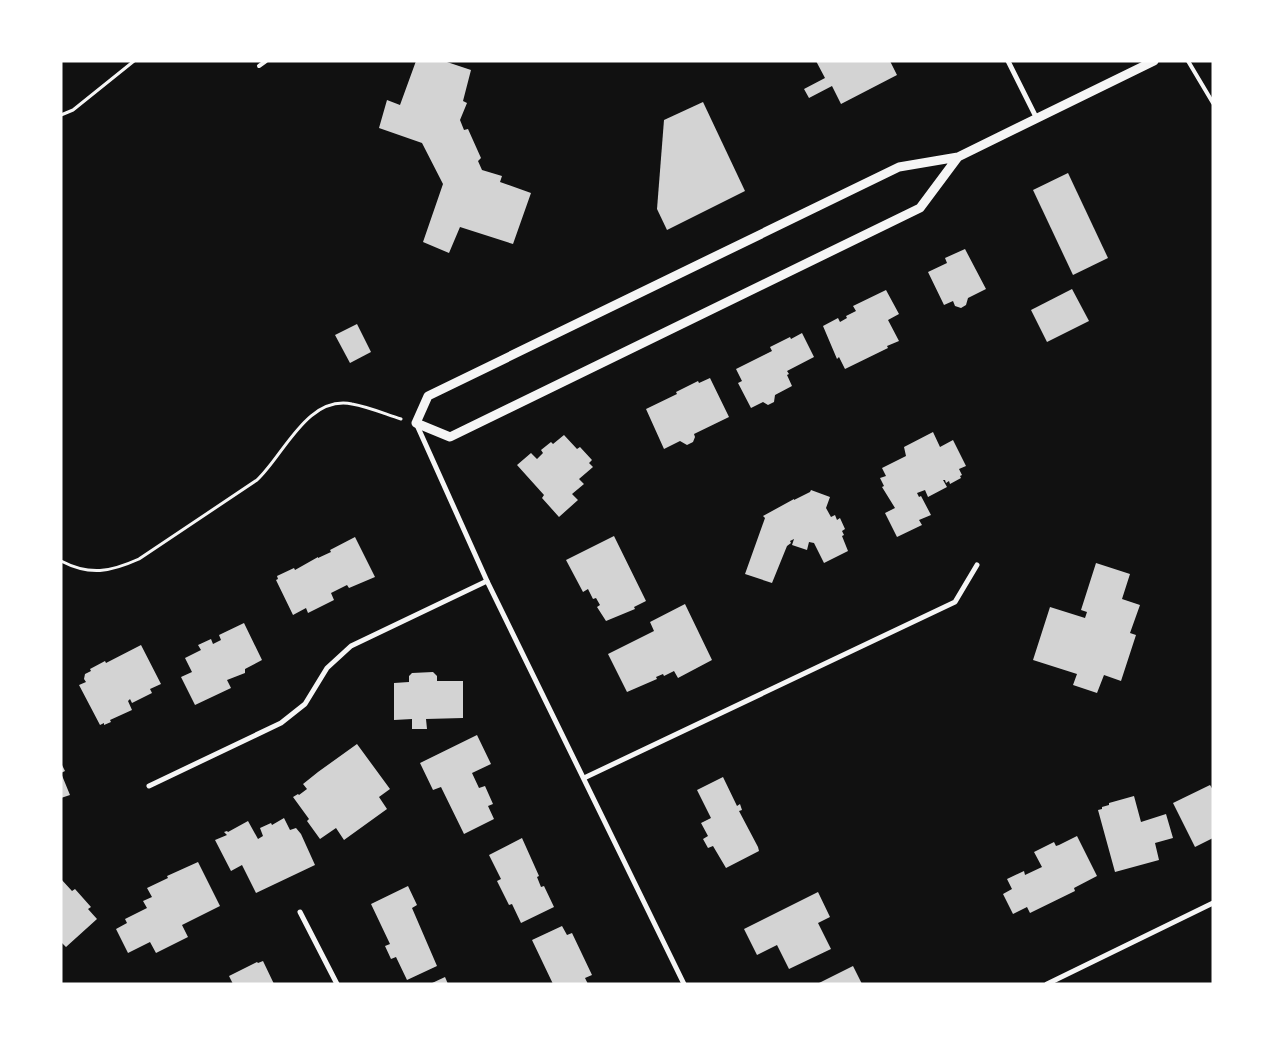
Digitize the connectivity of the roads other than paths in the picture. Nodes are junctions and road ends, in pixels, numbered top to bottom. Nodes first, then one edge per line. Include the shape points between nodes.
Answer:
1 (266, 61) edge
2 (1008, 61) edge
3 (1154, 61) edge
4 (1188, 61) edge
5 (259, 66) dead end
6 (1213, 103) edge
7 (1037, 118) junction
8 (958, 157) junction
9 (416, 424) junction
10 (976, 564) dead end
11 (487, 581) junction
12 (584, 778) junction
13 (149, 786) dead end
14 (1213, 903) edge
15 (300, 912) dead end
16 (337, 984) edge
17 (684, 984) edge
18 (1047, 984) edge

1 - 5 lane
2 - 7 street
3 - 7 street
4 - 6 lane
7 - 8 street
8 - 9 street via 900,167 428,396
8 - 9 street via 920,208 450,437
9 - 11 street
10 - 12 street via 955,602
11 - 12 street
11 - 13 street via 351,646 327,668 304,704 281,723
12 - 17 street
14 - 18 street
15 - 16 street

